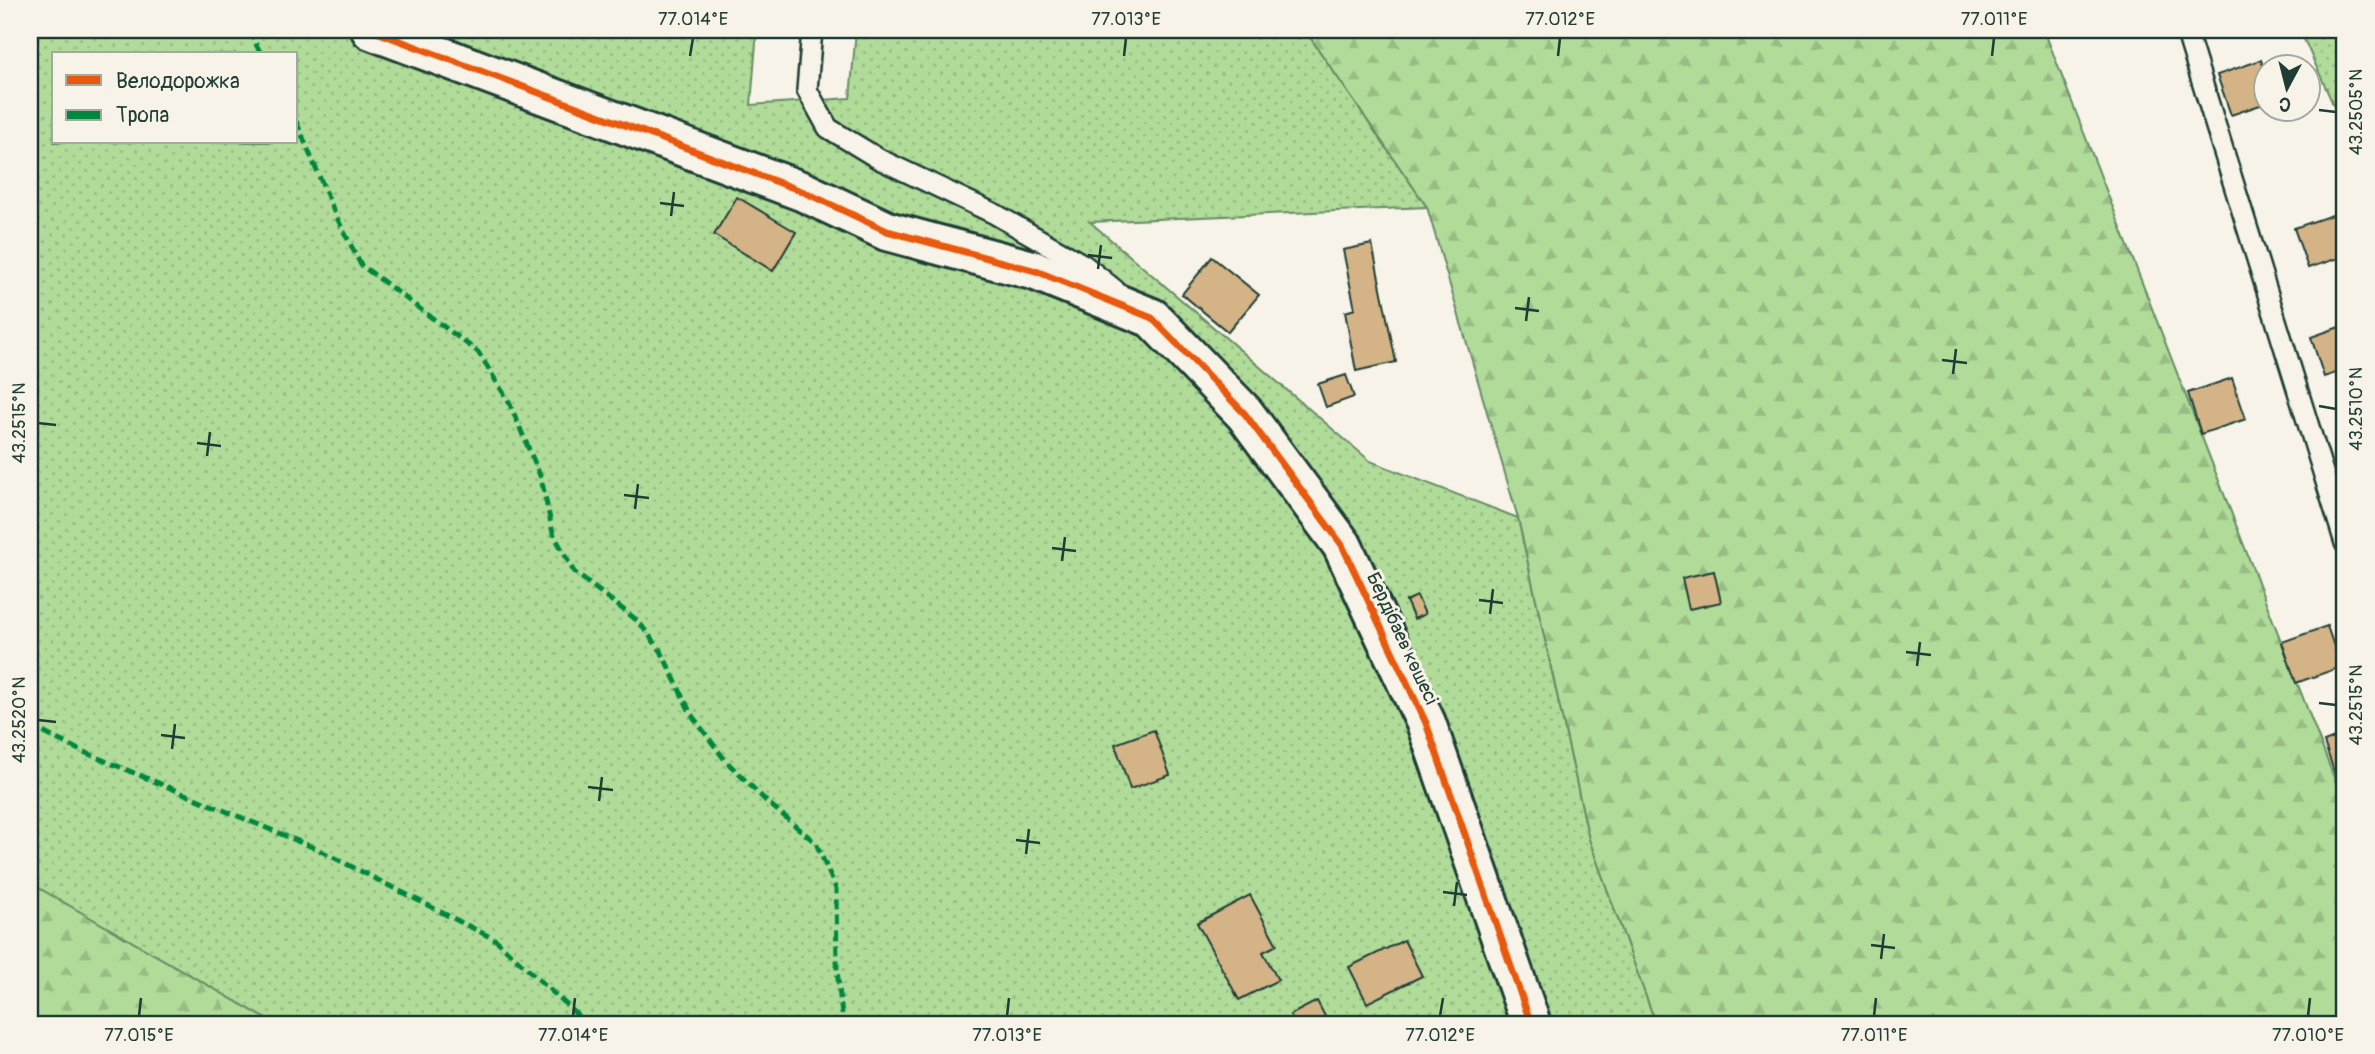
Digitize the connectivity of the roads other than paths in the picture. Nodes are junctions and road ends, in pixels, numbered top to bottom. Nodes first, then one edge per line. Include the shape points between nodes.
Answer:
1 (371, 30) edge
2 (812, 30) edge
3 (2186, 30) edge
4 (1152, 318) junction
5 (2345, 543) edge
6 (1531, 1024) edge

1 - 4 street via 804,192 887,231 1036,271
2 - 4 lane via 807,90 828,128 1084,265
3 - 5 lane
4 - 6 street, Бердібаев көшесі via 1245,414 1342,545 1426,723

